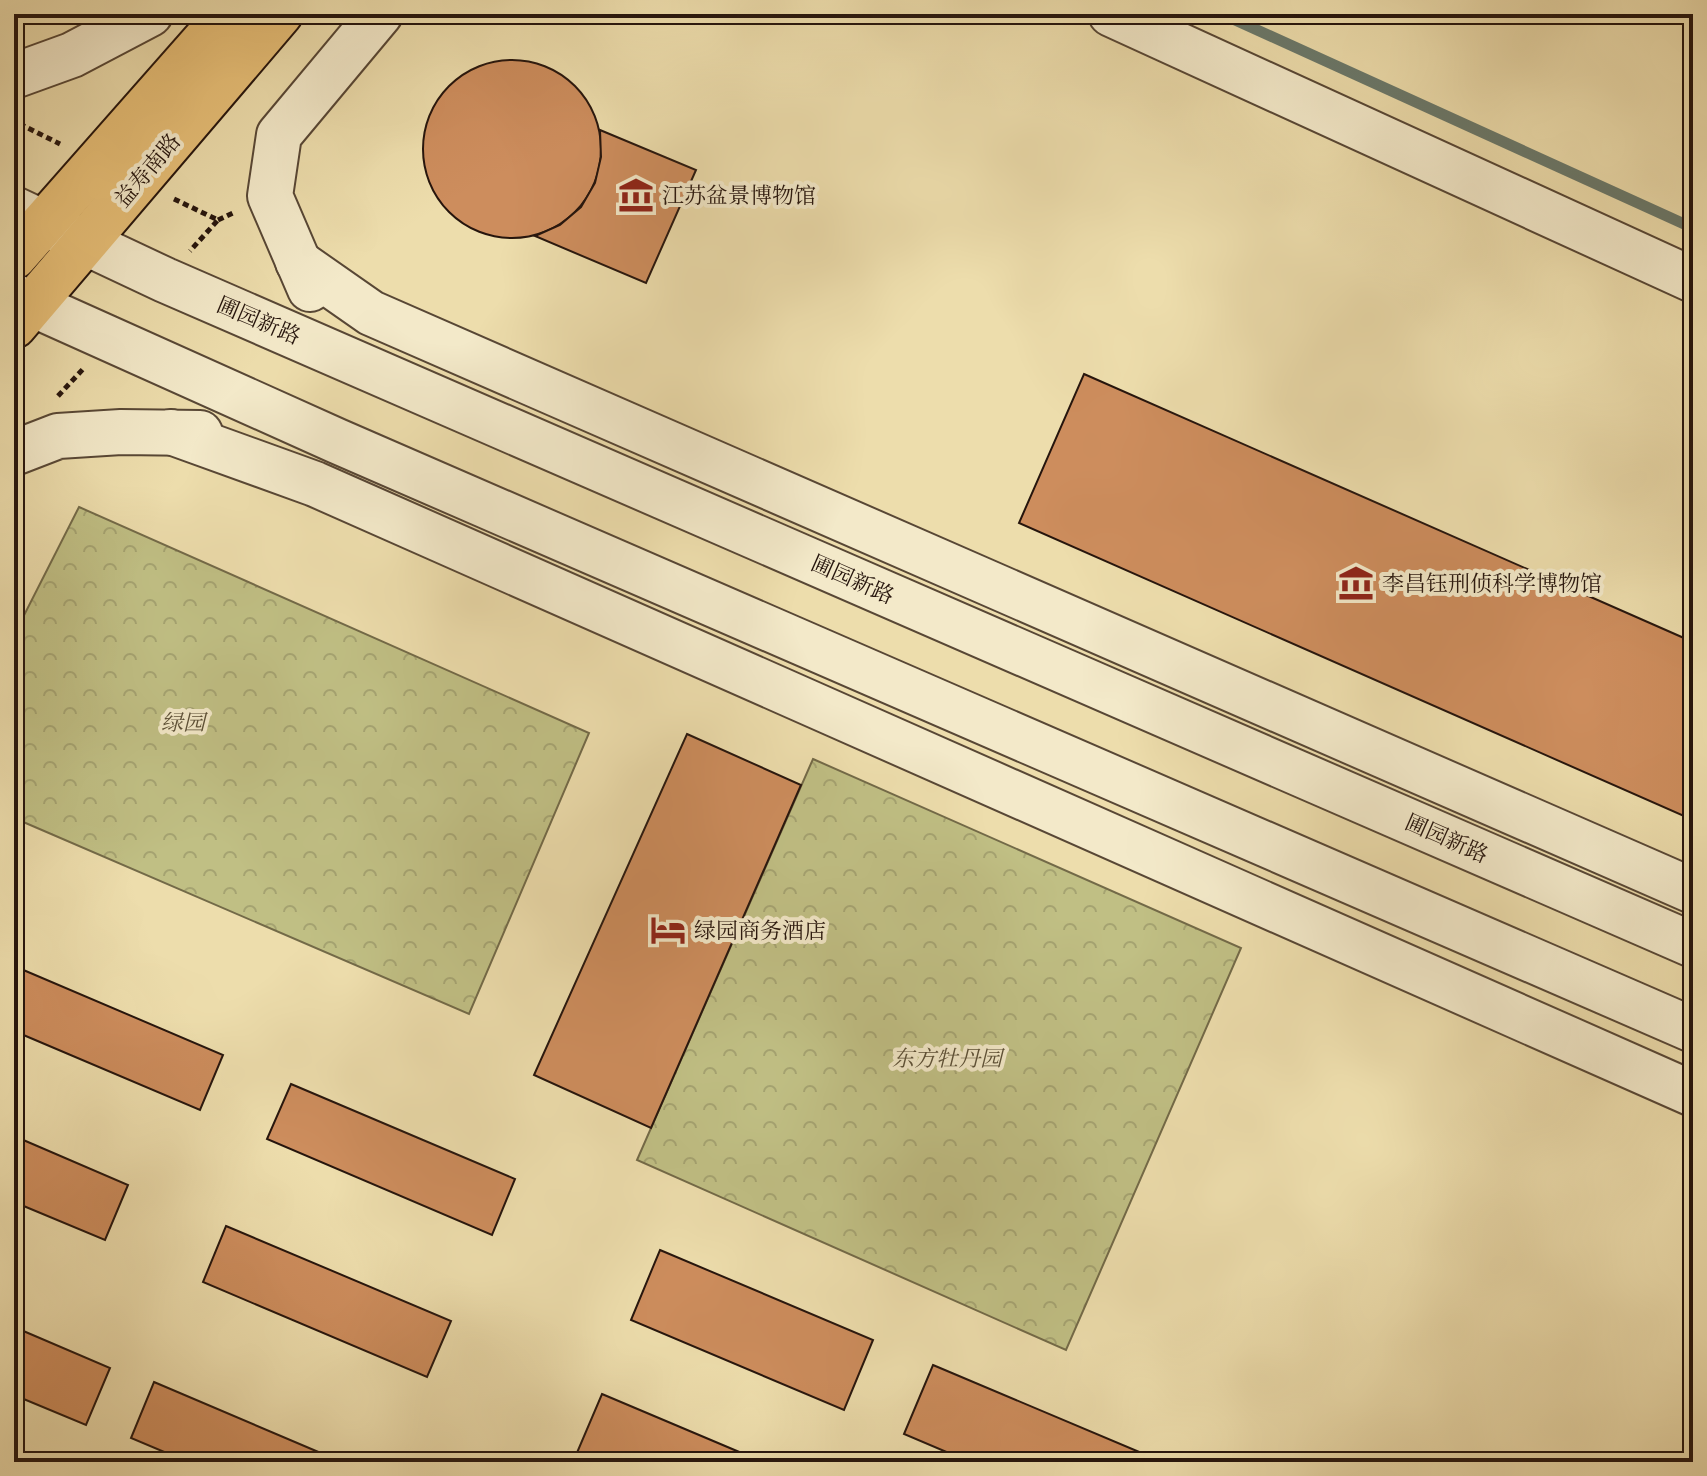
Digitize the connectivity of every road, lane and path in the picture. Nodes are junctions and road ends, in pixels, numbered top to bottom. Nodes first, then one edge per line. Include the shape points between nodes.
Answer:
1 (228, 14) edge
2 (280, 14) edge
3 (380, 14) edge
4 (1111, 14) edge
5 (140, 18) edge
6 (14, 76) edge
7 (14, 135) edge
8 (98, 162) junction
9 (29, 216) edge
10 (86, 242) junction
11 (14, 257) edge
12 (298, 262) junction
13 (1693, 280) edge
14 (20, 308) edge
15 (385, 375) junction
16 (171, 432) junction
17 (337, 441) junction
18 (14, 453) edge
19 (1693, 891) edge
20 (1693, 945) edge
21 (1693, 1030) edge
22 (1693, 1094) edge

1 - 8 main road, 益寿南路
2 - 10 main road, 益寿南路
3 - 12 street via 279,135 270,196
4 - 13 street
5 - 6 street via 72,55
7 - 8 path via 22,125
8 - 9 main road, 益寿南路
9 - 10 street, 圃园新路
9 - 11 main road, 益寿南路
10 - 14 main road, 益寿南路
10 - 15 street, 圃园新路
12 - 15 street via 315,298
12 - 19 street via 371,313
14 - 17 street
15 - 20 street, 圃园新路
16 - 17 street
16 - 18 street via 58,436
16 - 22 street via 315,484
17 - 21 street

